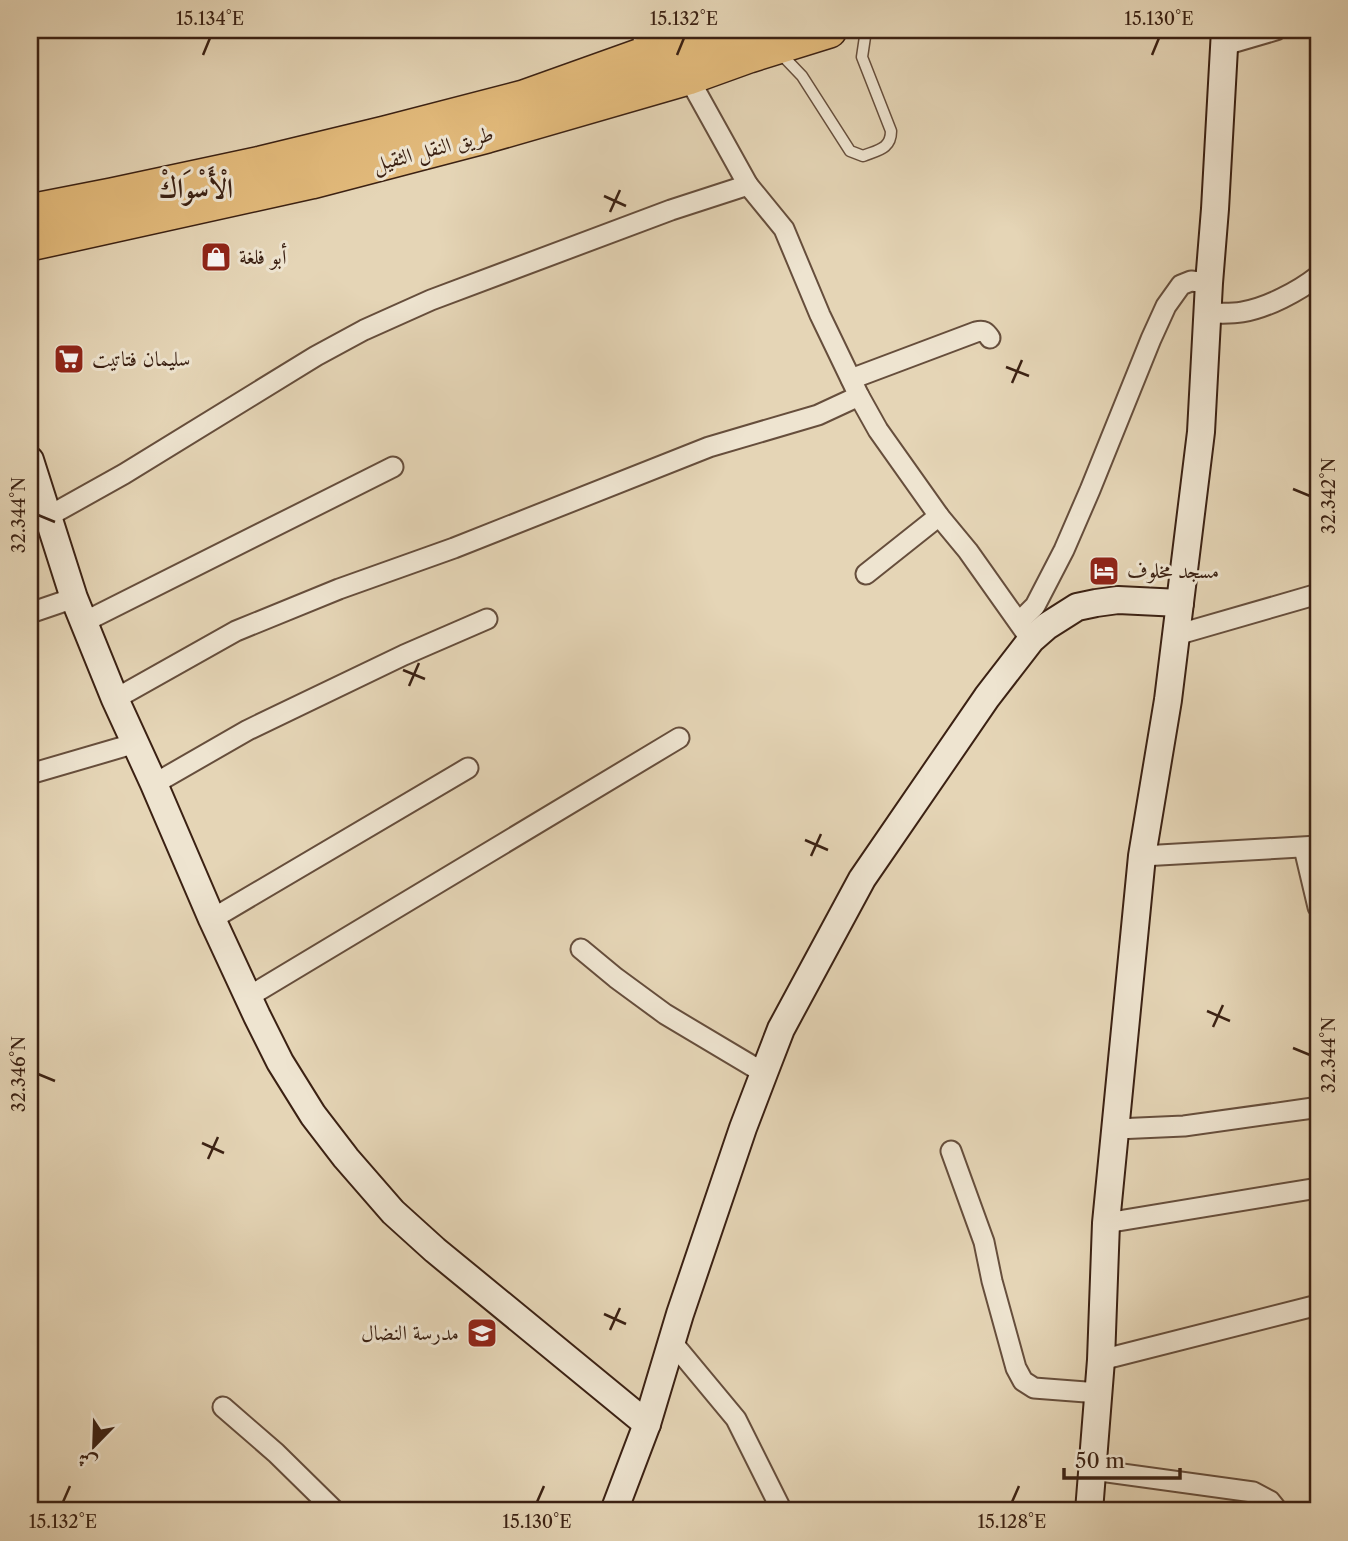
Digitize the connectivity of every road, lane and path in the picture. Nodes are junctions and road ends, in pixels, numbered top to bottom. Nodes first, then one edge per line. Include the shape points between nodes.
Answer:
1 (737, 30) edge
2 (829, 30) edge
3 (866, 30) edge
4 (1276, 30) edge
5 (1225, 37) edge
6 (645, 41) edge
7 (775, 47) junction
8 (688, 77) junction
9 (748, 185) junction
10 (30, 212) edge
11 (30, 243) edge
12 (1318, 276) edge
13 (1209, 283) junction
14 (1208, 313) junction
15 (990, 338) dead end
16 (855, 387) junction
17 (30, 460) edge
18 (393, 467) dead end
19 (939, 516) junction
20 (47, 517) junction
21 (866, 574) dead end
22 (1318, 594) edge
23 (1180, 603) junction
24 (79, 610) junction
25 (30, 613) edge
26 (488, 619) dead end
27 (1025, 631) junction
28 (1176, 635) junction
29 (115, 699) junction
30 (679, 738) dead end
31 (136, 743) junction
32 (468, 768) dead end
33 (30, 774) edge
34 (154, 784) junction
35 (1311, 847) edge
36 (1142, 856) junction
37 (1318, 907) edge
38 (212, 919) junction
39 (580, 949) dead end
40 (248, 997) junction
41 (764, 1073) junction
42 (1318, 1109) edge
43 (1116, 1129) junction
44 (951, 1151) dead end
45 (1318, 1188) edge
46 (1107, 1223) junction
47 (1318, 1305) edge
48 (672, 1342) junction
49 (1101, 1360) junction
50 (1099, 1393) junction
51 (223, 1407) dead end
52 (647, 1424) junction
53 (1093, 1470) junction
54 (335, 1511) edge
55 (614, 1511) edge
56 (782, 1511) edge
57 (1089, 1511) edge
58 (1278, 1511) edge

1 - 6 highway, طريق النقل الثقيل
2 - 7 highway, طريق النقل الثقيل
3 - 7 lane via 862,57 891,141 863,156 850,151 802,76
4 - 5 street
5 - 13 street
6 - 10 highway, طريق النقل الثقيل via 524,98 261,164
7 - 8 highway, طريق النقل الثقيل
8 - 9 street
8 - 11 highway, طريق النقل الثقيل via 324,178
9 - 16 street via 784,229
9 - 20 street via 431,300 364,330
12 - 14 street via 1265,306 1240,313
13 - 14 street
13 - 27 street via 1181,285 1166,306 1090,490
14 - 23 street via 1201,432
15 - 16 street via 986,332 976,332
16 - 19 street via 878,430
16 - 29 street via 818,415 709,447 236,631
17 - 20 street
18 - 24 street
19 - 21 street
19 - 27 street
20 - 24 street
22 - 28 street
23 - 27 street via 1118,600 1077,607
23 - 28 street
24 - 25 street
24 - 29 street
26 - 34 street via 248,730
27 - 41 street via 987,697 862,879 781,1029
28 - 36 street
29 - 31 street
30 - 40 street
31 - 33 street
31 - 34 street
32 - 38 street
34 - 38 street
35 - 36 street
35 - 37 street
36 - 43 street
38 - 40 street
39 - 41 street via 664,1014
40 - 52 street via 313,1115 370,1188 435,1250
41 - 48 street
42 - 43 street via 1184,1126
43 - 46 street
44 - 50 street via 984,1242 1005,1331 1023,1381 1034,1388
45 - 46 street
46 - 49 street
47 - 49 street
48 - 52 street
48 - 56 street via 736,1419
49 - 50 street
50 - 53 street
51 - 54 street
52 - 55 street
53 - 57 street
53 - 58 street via 1253,1492

